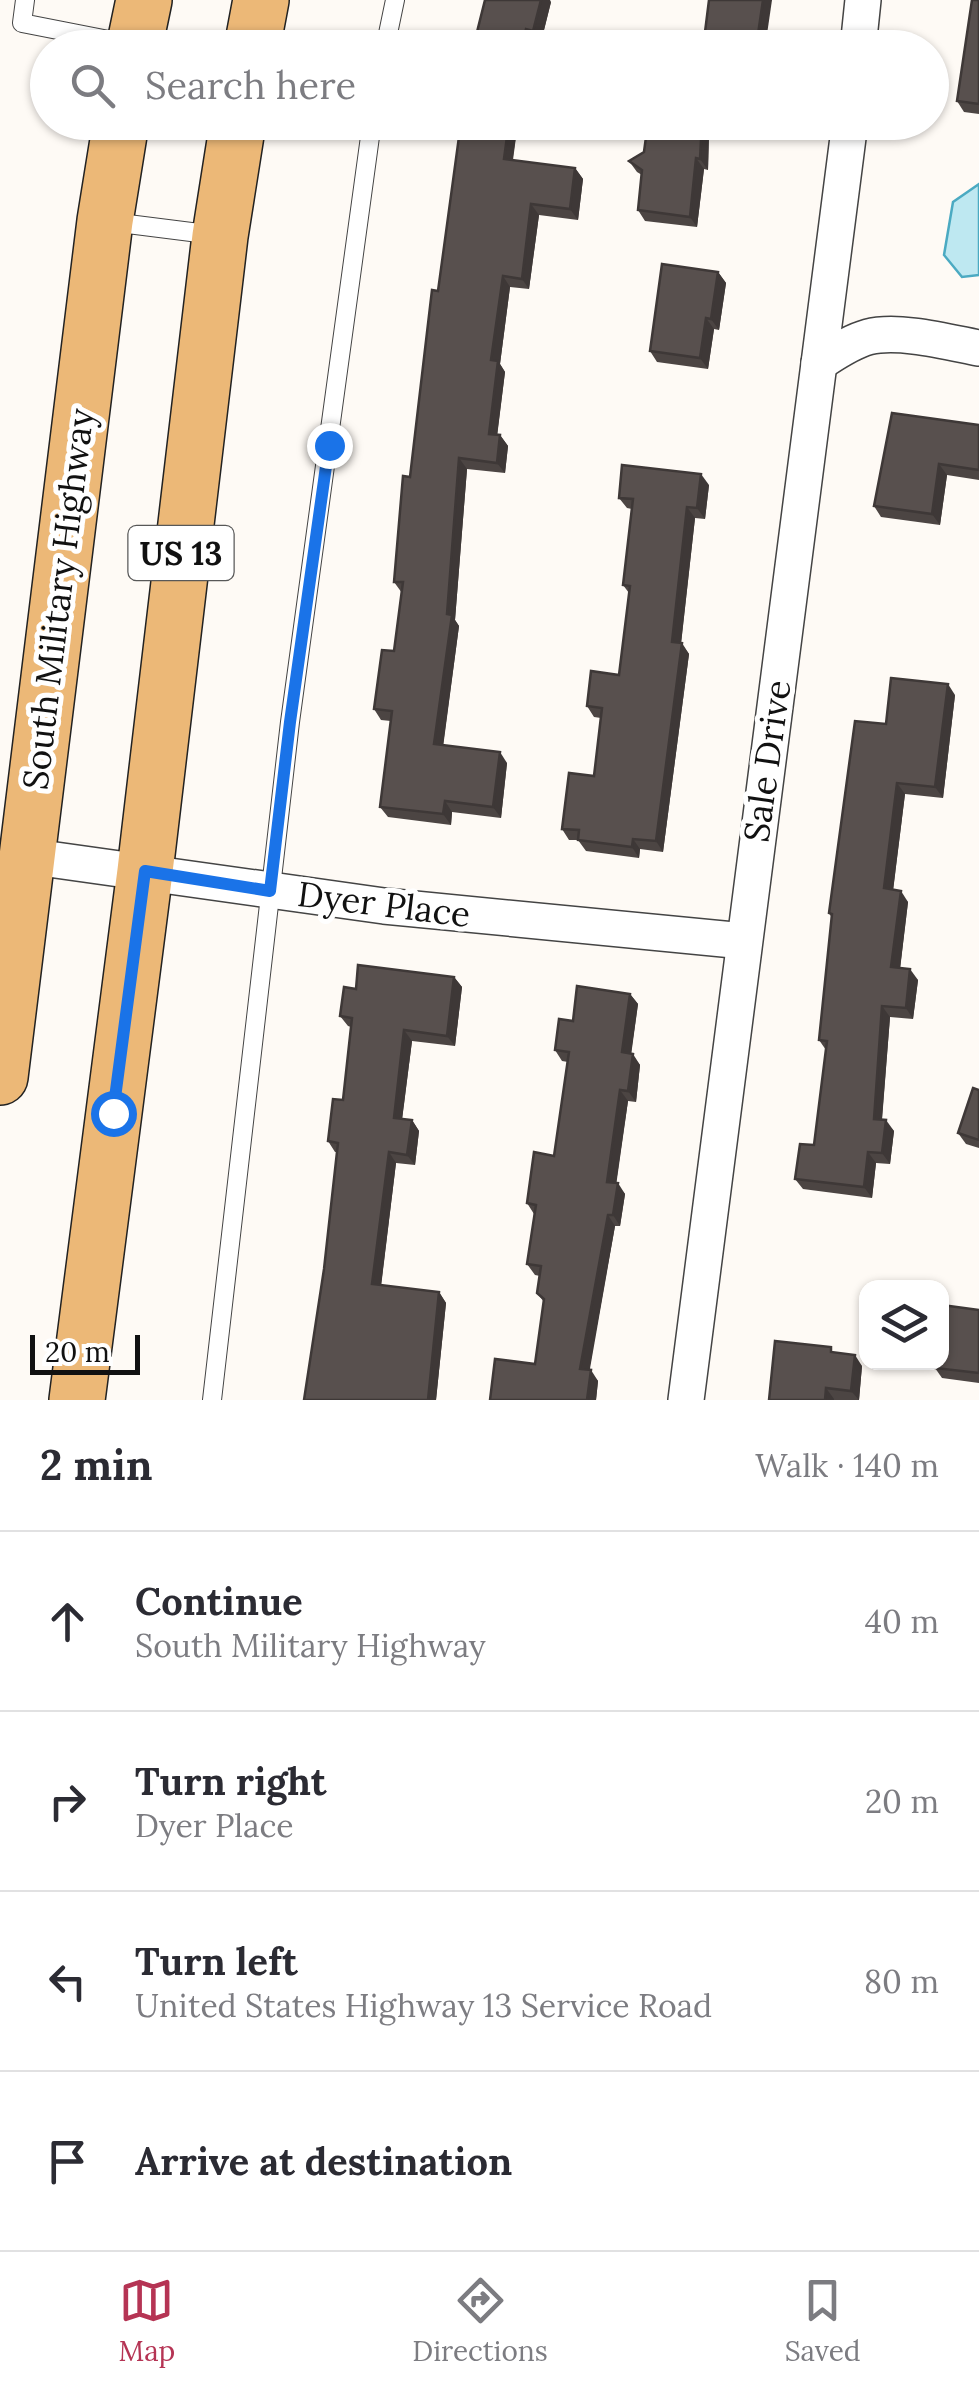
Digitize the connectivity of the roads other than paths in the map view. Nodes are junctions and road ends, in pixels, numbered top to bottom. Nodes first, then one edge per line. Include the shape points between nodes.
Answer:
1 (25, 0) edge
2 (261, 0) edge
3 (395, 0) edge
4 (863, 0) edge
5 (124, 30) edge
6 (255, 30) edge
7 (389, 30) edge
8 (860, 30) edge
9 (118, 140) edge
10 (235, 140) edge
11 (369, 140) edge
12 (848, 140) edge
13 (105, 221) junction
14 (220, 236) junction
15 (979, 348) edge
16 (819, 363) junction
17 (20, 855) junction
18 (145, 871) junction
19 (270, 891) junction
20 (744, 941) junction
21 (0, 1076) edge
22 (77, 1400) edge
23 (212, 1400) edge
24 (686, 1400) edge

1 - 5 lane via 22,23
2 - 6 main road
3 - 7 lane
4 - 8 street
9 - 13 main road, South Military Highway
10 - 14 main road, US 13
11 - 19 lane
12 - 16 street, Sale Drive
13 - 14 lane
13 - 17 main road, South Military Highway
14 - 18 main road, US 13
15 - 16 street via 872,336
16 - 20 street, Sale Drive
17 - 18 street, Dyer Place
17 - 21 main road, South Military Highway
18 - 19 street, Dyer Place
18 - 22 main road, US 13
19 - 20 street, Dyer Place
19 - 23 lane
20 - 24 street, Sale Drive

